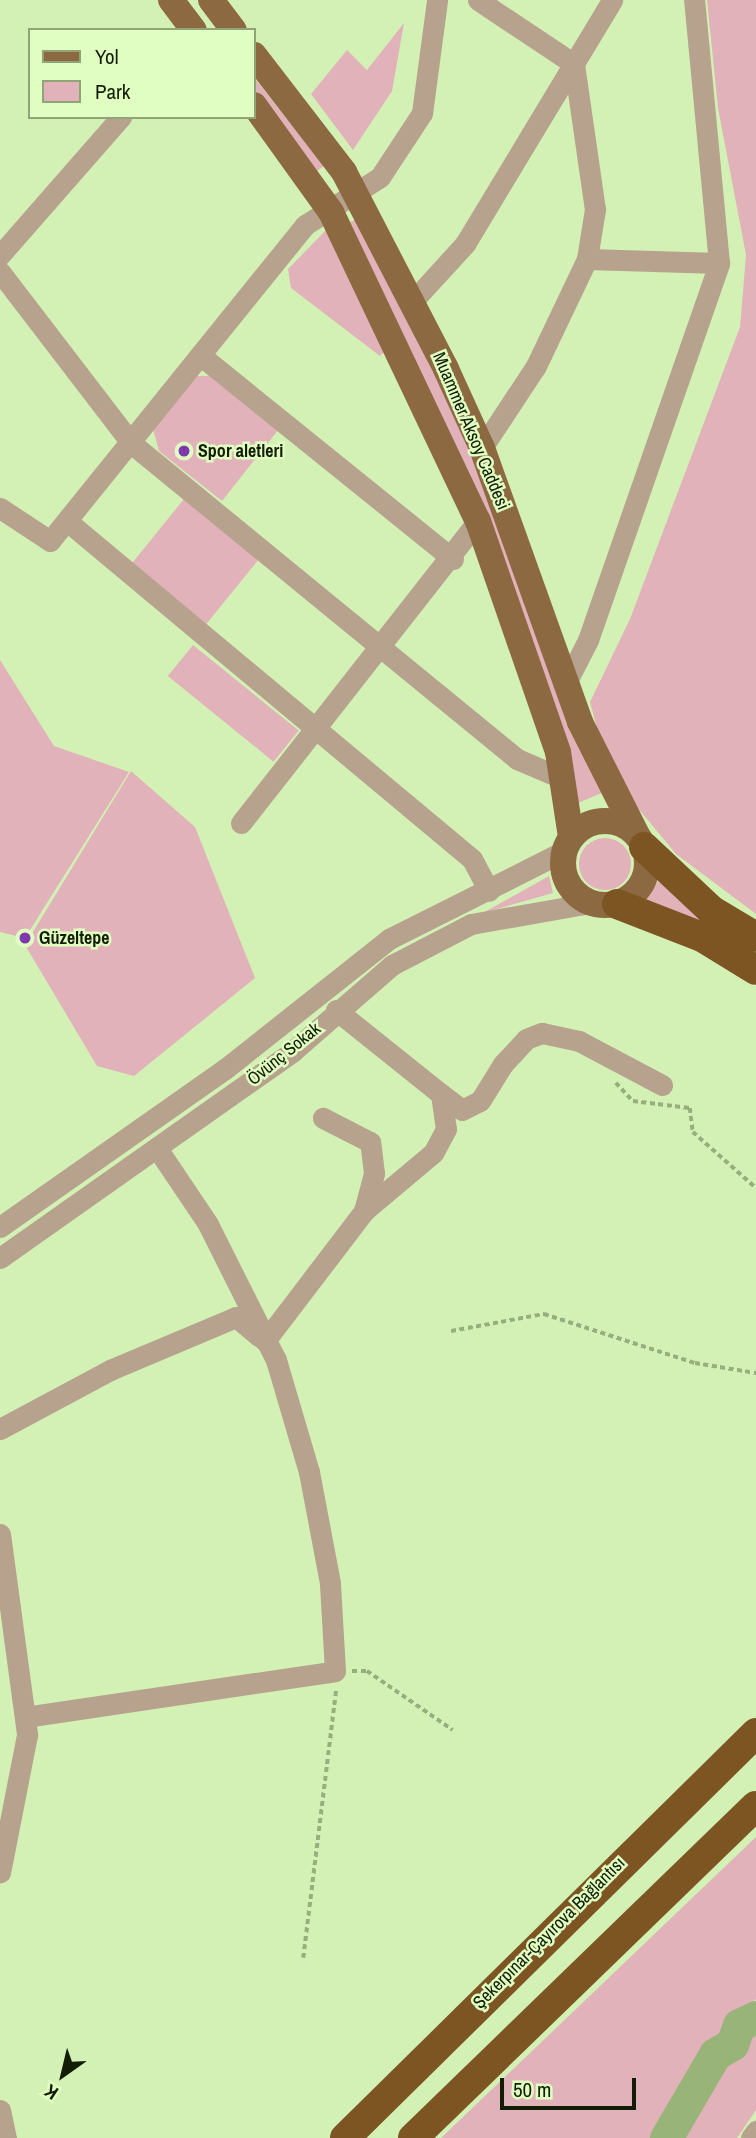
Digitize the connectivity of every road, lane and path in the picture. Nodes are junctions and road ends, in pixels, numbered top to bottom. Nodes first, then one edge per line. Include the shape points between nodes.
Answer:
1 (171, 0) edge
2 (211, 0) edge
3 (437, 0) edge
4 (478, 0) edge
5 (612, 0) edge
6 (694, 0) edge
7 (192, 28) edge
8 (232, 28) edge
9 (256, 58) edge
10 (574, 64) junction
11 (256, 109) edge
12 (119, 119) edge
13 (356, 192) junction
14 (328, 207) junction
15 (0, 255) edge
16 (587, 259) junction
17 (719, 263) junction
18 (0, 272) edge
19 (412, 302) junction
20 (200, 355) junction
21 (131, 443) junction
22 (482, 448) junction
23 (0, 508) edge
24 (67, 521) junction
25 (478, 521) junction
26 (453, 559) junction
27 (382, 648) junction
28 (566, 682) junction
29 (317, 729) junction
30 (565, 779) junction
31 (241, 823) dead end
32 (641, 841) junction
33 (567, 844) junction
34 (489, 891) junction
35 (603, 903) junction
36 (756, 937) edge
37 (756, 970) edge
38 (337, 1010) junction
39 (607, 1055) junction
40 (662, 1085) dead end
41 (441, 1094) junction
42 (323, 1118) dead end
43 (157, 1149) junction
44 (756, 1188) edge
45 (364, 1211) junction
46 (0, 1227) edge
47 (0, 1258) edge
48 (451, 1331) dead end
49 (265, 1341) junction
50 (756, 1373) edge
51 (0, 1429) edge
52 (0, 1534) edge
53 (335, 1671) junction
54 (25, 1717) junction
55 (756, 1723) edge
56 (453, 1730) dead end
57 (756, 1732) edge
58 (703, 1784) junction
59 (756, 1806) edge
60 (0, 1872) edge
61 (303, 1958) dead end
62 (0, 2110) edge
63 (756, 2131) edge
64 (6, 2138) edge
65 (345, 2138) edge
66 (413, 2138) edge
67 (751, 2138) edge

1 - 7 main road
2 - 8 main road
3 - 13 street via 422,113 380,177
4 - 10 street
5 - 10 street
6 - 17 street
9 - 13 main road, Muammer Aksoy Caddesi
10 - 16 street via 595,209
10 - 19 street via 465,244
11 - 14 main road
12 - 15 street
13 - 14 street
13 - 19 main road, Muammer Aksoy Caddesi
14 - 20 street via 305,225
14 - 25 main road
16 - 17 street
16 - 22 street via 536,366
17 - 28 street via 588,640
18 - 21 street
19 - 22 main road, Muammer Aksoy Caddesi
20 - 21 street
20 - 26 street
21 - 24 street
21 - 27 street
22 - 28 main road, Muammer Aksoy Caddesi
23 - 24 street via 50,541
24 - 29 street
25 - 26 street
25 - 30 main road
26 - 27 street
27 - 29 street
27 - 30 street via 517,759
28 - 32 main road, Muammer Aksoy Caddesi
29 - 31 street
29 - 34 street via 472,859
30 - 33 main road
32 - 33 main road via 608,820 587,824
32 - 35 main road via 640,888
32 - 36 highway via 711,910
33 - 34 street, Övünç Sokak
33 - 35 main road via 564,876
34 - 46 street, Övünç Sokak via 388,939 225,1069
35 - 37 highway via 702,937
35 - 38 street, Övünç Sokak via 471,924 392,965
38 - 41 street
38 - 43 street, Övünç Sokak via 293,1051
39 - 40 street
39 - 41 street via 542,1032 526,1039 503,1064 480,1101 462,1111
39 - 44 path via 608,1075 633,1101 690,1108 693,1132
41 - 45 street via 446,1129 433,1153
42 - 45 street via 370,1142 374,1173
43 - 47 street, Övünç Sokak
43 - 49 street via 208,1224
45 - 49 street
48 - 50 path via 544,1314 695,1363
49 - 51 street via 236,1317 110,1370
49 - 53 street via 309,1472 330,1583
52 - 54 street
53 - 54 street
53 - 56 path via 367,1671
53 - 61 path
54 - 60 street
55 - 58 highway
57 - 58 highway, Şekerpınar-Çayırova Bağlantısı
58 - 65 highway, Şekerpınar-Çayırova Bağlantısı
59 - 66 highway
62 - 64 street
63 - 67 street

